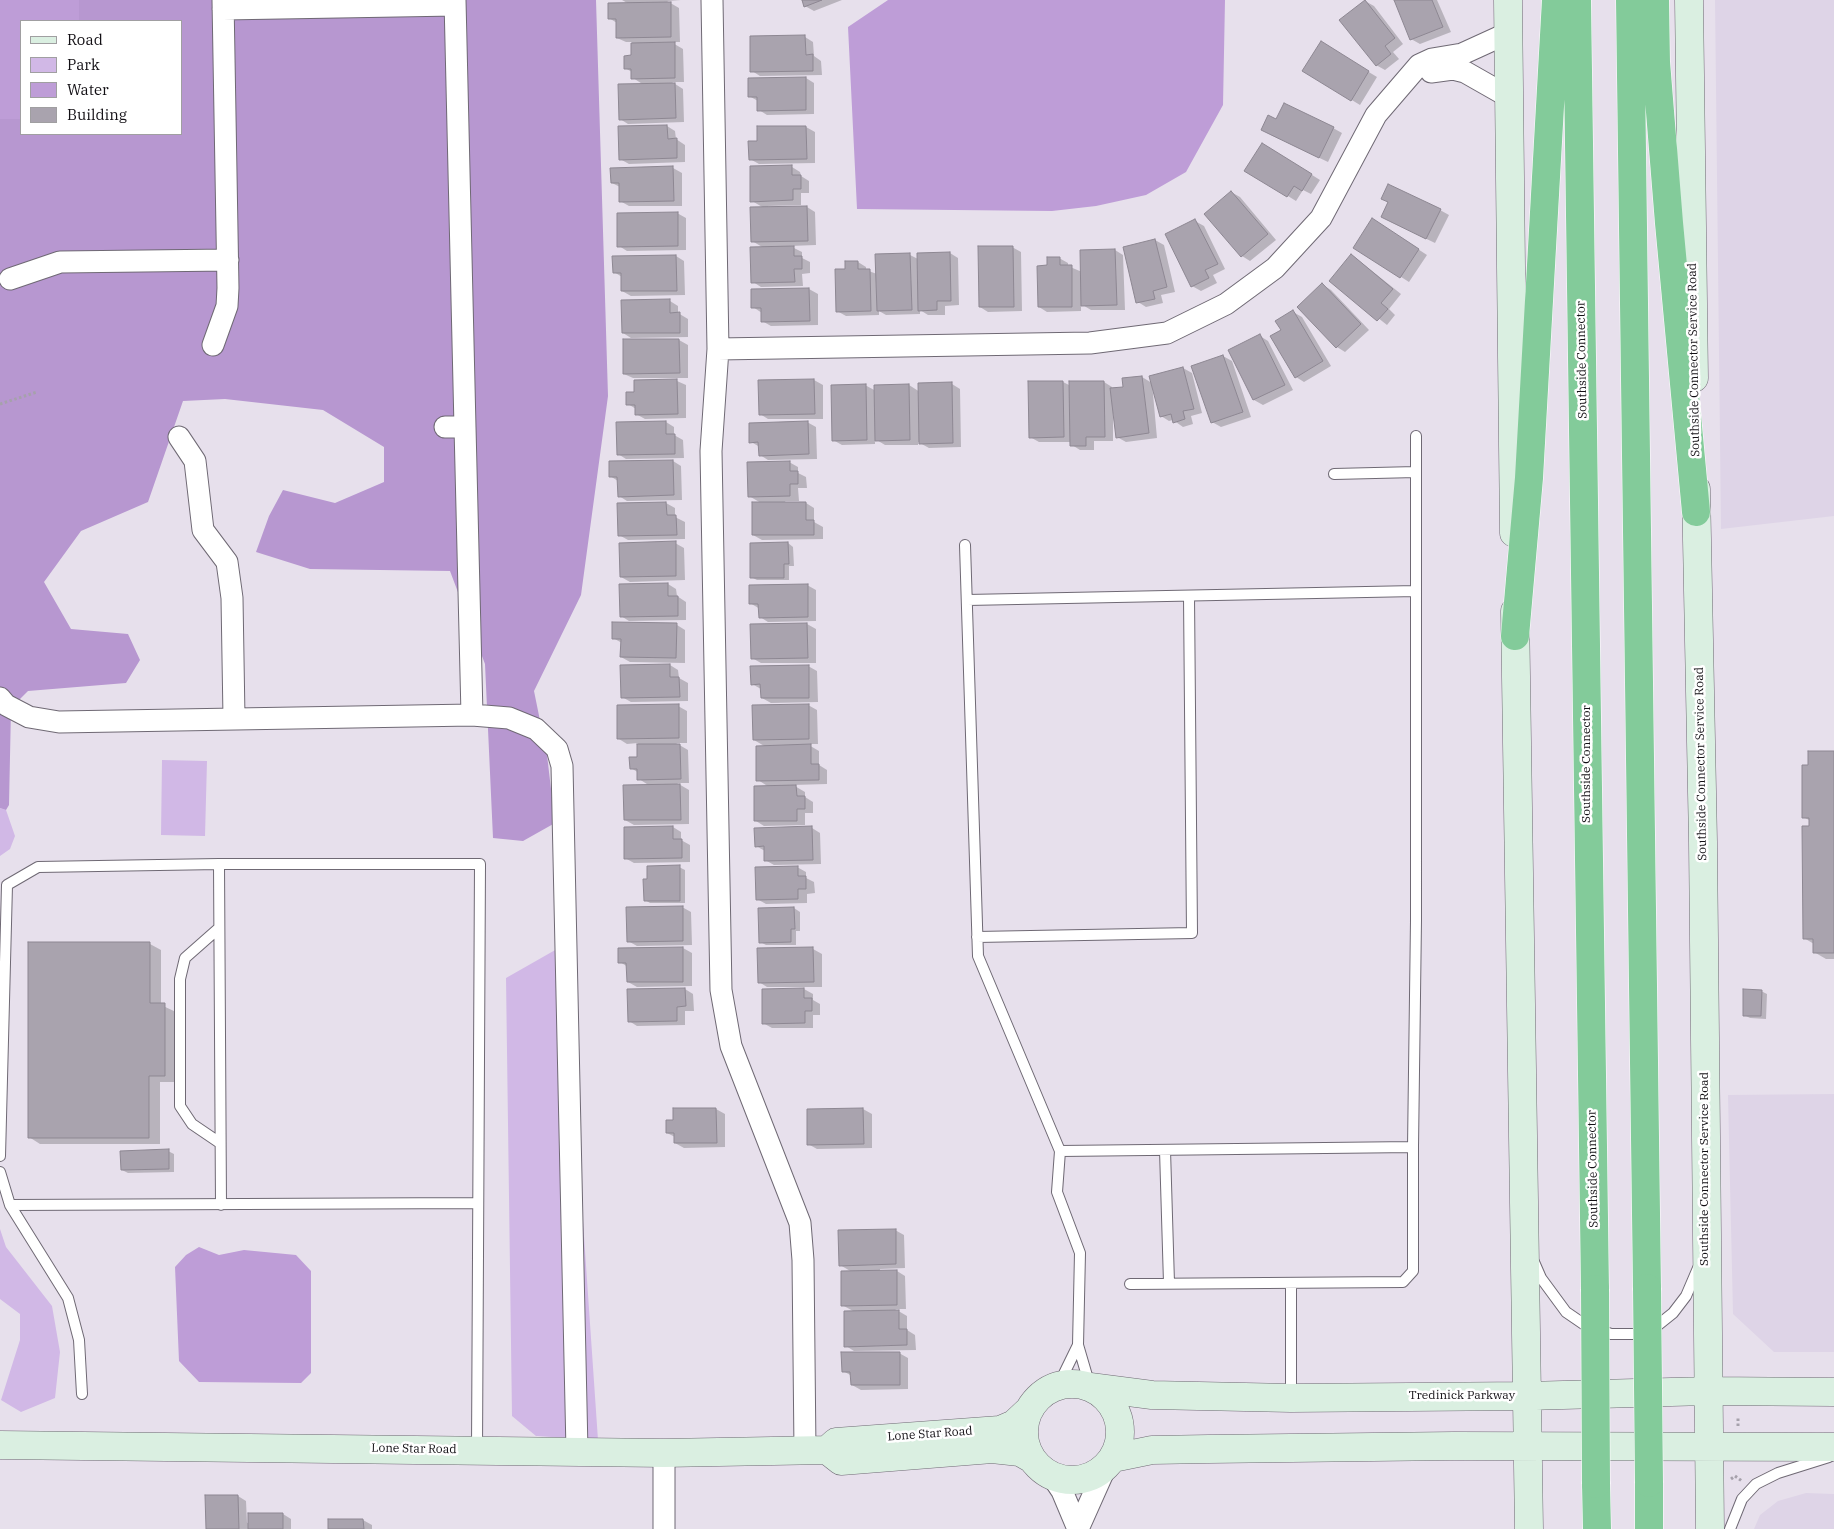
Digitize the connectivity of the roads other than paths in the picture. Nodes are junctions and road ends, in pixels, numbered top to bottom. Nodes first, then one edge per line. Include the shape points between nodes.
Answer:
1 (712, 0) edge
2 (1508, 0) edge
3 (1556, 0) edge
4 (1577, 0) edge
5 (1630, 0) edge
6 (1655, 0) edge
7 (1689, 0) edge
8 (455, 2) edge
9 (223, 5) edge
10 (1508, 33) junction
11 (1414, 74) junction
12 (1509, 97) junction
13 (228, 260) junction
14 (10, 279) dead end
15 (213, 345) dead end
16 (718, 349) junction
17 (1416, 436) dead end
18 (179, 437) dead end
19 (1416, 472) junction
20 (1334, 474) dead end
21 (1696, 512) junction
22 (965, 545) dead end
23 (1416, 592) junction
24 (1189, 596) junction
25 (967, 600) junction
26 (1515, 636) junction
27 (0, 698) edge
28 (472, 715) junction
29 (234, 718) junction
30 (219, 864) junction
31 (220, 928) junction
32 (977, 937) junction
33 (220, 1143) junction
34 (1413, 1147) junction
35 (1165, 1150) junction
36 (1060, 1151) junction
37 (0, 1156) edge
38 (0, 1172) edge
39 (478, 1203) junction
40 (220, 1204) junction
41 (10, 1205) junction
42 (1524, 1238) junction
43 (1706, 1250) junction
44 (1130, 1284) dead end
45 (1169, 1284) junction
46 (1291, 1284) junction
47 (1078, 1345) junction
48 (1058, 1386) junction
49 (1090, 1387) junction
50 (1707, 1391) junction
51 (1834, 1392) edge
52 (82, 1394) dead end
53 (1527, 1396) junction
54 (1291, 1398) junction
55 (1029, 1410) junction
56 (0, 1445) edge
57 (1709, 1446) junction
58 (1834, 1447) edge
59 (1528, 1448) junction
60 (478, 1450) junction
61 (816, 1450) junction
62 (577, 1452) junction
63 (664, 1453) junction
64 (1834, 1455) edge
65 (1110, 1461) junction
66 (1042, 1467) junction
67 (664, 1529) edge
68 (1078, 1529) edge
69 (1529, 1529) edge
70 (1597, 1529) edge
71 (1649, 1529) edge
72 (1710, 1529) edge
73 (1730, 1529) edge

1 - 16 street
2 - 10 street
3 - 26 highway via 1531,449
4 - 70 highway, Southside Connector, bridge
5 - 71 highway, bridge
6 - 21 highway via 1656,62 1668,223
7 - 21 street, Southside Connector Service Road
8 - 9 street
8 - 28 street via 455,427
9 - 13 street
10 - 11 street via 1462,54 1419,65
10 - 12 street
11 - 12 street via 1453,69 1465,72
11 - 16 street via 1376,116 1321,218 1275,268 1226,304 1167,333 1090,343
12 - 26 street
13 - 14 street via 60,262
13 - 15 street via 227,306
16 - 61 street via 711,451 721,990 730,1046 800,1223
17 - 19 lane
18 - 29 street via 195,462 203,530 227,562 232,598
19 - 20 lane
19 - 23 lane
21 - 43 street, Southside Connector Service Road via 1703,842
22 - 25 lane
23 - 24 lane
23 - 34 lane
24 - 25 lane
24 - 32 lane via 1192,933
25 - 32 lane
26 - 42 street
27 - 29 street via 6,705 29,717 60,722
28 - 29 street
28 - 62 street via 509,718 536,729 557,749 562,766
30 - 31 lane
30 - 37 lane via 38,867 6,885
30 - 39 lane via 480,864
31 - 33 lane
31 - 33 lane via 185,958 180,979 180,1106 192,1124
32 - 36 lane via 978,956
33 - 40 lane
34 - 35 lane
34 - 46 lane via 1413,1270 1403,1282
35 - 36 lane
35 - 45 lane
36 - 47 lane via 1057,1192 1080,1253
38 - 41 lane
39 - 40 lane
39 - 60 lane
40 - 41 lane
41 - 52 lane via 68,1298 79,1340
42 - 43 lane via 1541,1278 1566,1312 1585,1325 1611,1334 1636,1334 1658,1325 1673,1313 1686,1296
42 - 53 street
43 - 50 street, Southside Connector Service Road
44 - 45 lane
45 - 46 lane
46 - 54 lane
47 - 48 lane
47 - 49 lane
48 - 49 street
48 - 55 street via 1036,1399
49 - 54 street, Tredinick Parkway via 1152,1396
49 - 65 street via 1112,1404 1118,1417 1119,1445
50 - 51 street, Tredinick Parkway
50 - 53 street, Tredinick Parkway
50 - 57 street, Southside Connector Service Road
53 - 54 street, Tredinick Parkway
53 - 59 street
55 - 61 street, Lone Star Road via 1014,1424 1000,1430 836,1442
55 - 66 street via 1024,1422 1024,1435
56 - 60 street, Lone Star Road
57 - 58 street
57 - 59 street
57 - 72 street, Southside Connector Service Road
59 - 65 street via 1162,1450
59 - 69 street
60 - 62 street, Lone Star Road
61 - 63 street, Lone Star Road
61 - 66 street, Lone Star Road via 841,1461 992,1448 1020,1452
62 - 63 street, Lone Star Road
63 - 67 street
64 - 73 lane via 1778,1473 1756,1484 1742,1499
65 - 66 street via 1099,1472 1076,1480
65 - 68 street
66 - 68 street via 1062,1491

